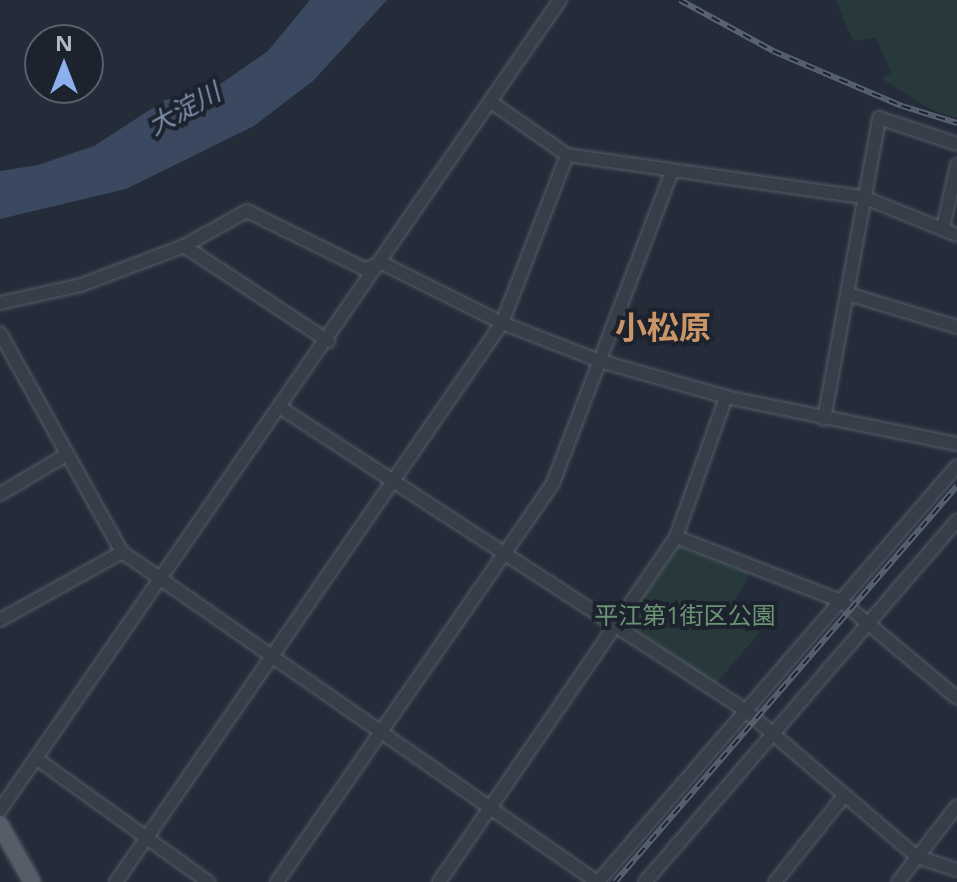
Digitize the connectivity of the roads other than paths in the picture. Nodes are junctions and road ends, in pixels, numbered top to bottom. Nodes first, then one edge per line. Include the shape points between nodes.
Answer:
1 (560, 0) edge
2 (491, 102) junction
3 (957, 144) edge
4 (567, 155) junction
5 (957, 165) edge
6 (672, 171) junction
7 (863, 197) junction
8 (943, 228) junction
9 (957, 235) edge
10 (184, 246) junction
11 (382, 263) junction
12 (848, 294) junction
13 (0, 303) edge
14 (502, 323) junction
15 (957, 327) edge
16 (0, 333) edge
17 (328, 341) junction
18 (6, 358) edge
19 (600, 361) junction
20 (726, 397) junction
21 (281, 408) junction
22 (824, 419) junction
23 (957, 444) edge
24 (66, 455) junction
25 (957, 466) edge
26 (393, 482) junction
27 (0, 494) edge
28 (957, 520) edge
29 (676, 537) junction
30 (122, 552) junction
31 (502, 556) junction
32 (161, 580) junction
33 (841, 601) junction
34 (0, 620) edge
35 (867, 623) junction
36 (615, 625) junction
37 (272, 656) junction
38 (957, 698) edge
39 (745, 710) junction
40 (380, 731) junction
41 (773, 732) junction
42 (37, 759) junction
43 (844, 796) junction
44 (490, 805) junction
45 (957, 806) edge
46 (0, 810) edge
47 (0, 825) edge
48 (146, 838) junction
49 (917, 857) junction
50 (957, 870) edge
51 (279, 881) edge
52 (32, 882) edge
53 (116, 882) edge
54 (208, 882) edge
55 (439, 882) edge
56 (598, 882) edge
57 (645, 882) edge
58 (775, 882) edge
59 (898, 882) edge

1 - 2 street
2 - 4 street
2 - 11 street
3 - 7 street via 879,118
4 - 6 street
4 - 14 street
5 - 8 street
6 - 7 street
6 - 19 street
7 - 8 street
7 - 12 street
8 - 9 street
10 - 11 street via 247,211 365,269
10 - 13 street via 81,285
10 - 17 street
11 - 14 street
11 - 17 street
12 - 15 street
12 - 22 street
14 - 19 street
14 - 26 street
16 - 18 street
17 - 21 street
18 - 24 street
19 - 20 street
19 - 31 street via 553,483
20 - 22 street
20 - 29 street
21 - 26 street
21 - 32 street
22 - 23 street
24 - 27 street
24 - 30 street
25 - 33 street
26 - 31 street
26 - 37 street
28 - 35 street
29 - 33 street
29 - 36 street
30 - 32 street
30 - 34 street
31 - 36 street
31 - 40 street
32 - 37 street
32 - 42 street
33 - 35 street
33 - 39 street
35 - 38 street
35 - 41 street
36 - 39 street
36 - 44 street
37 - 40 street
37 - 48 street
39 - 41 street
39 - 56 street
40 - 44 street
40 - 51 street
41 - 43 street
41 - 57 street
42 - 46 street
42 - 48 street
43 - 49 street
43 - 58 street
44 - 55 street
44 - 56 street
45 - 49 street
47 - 52 main road
48 - 53 street
48 - 54 street
49 - 50 street
49 - 59 street

